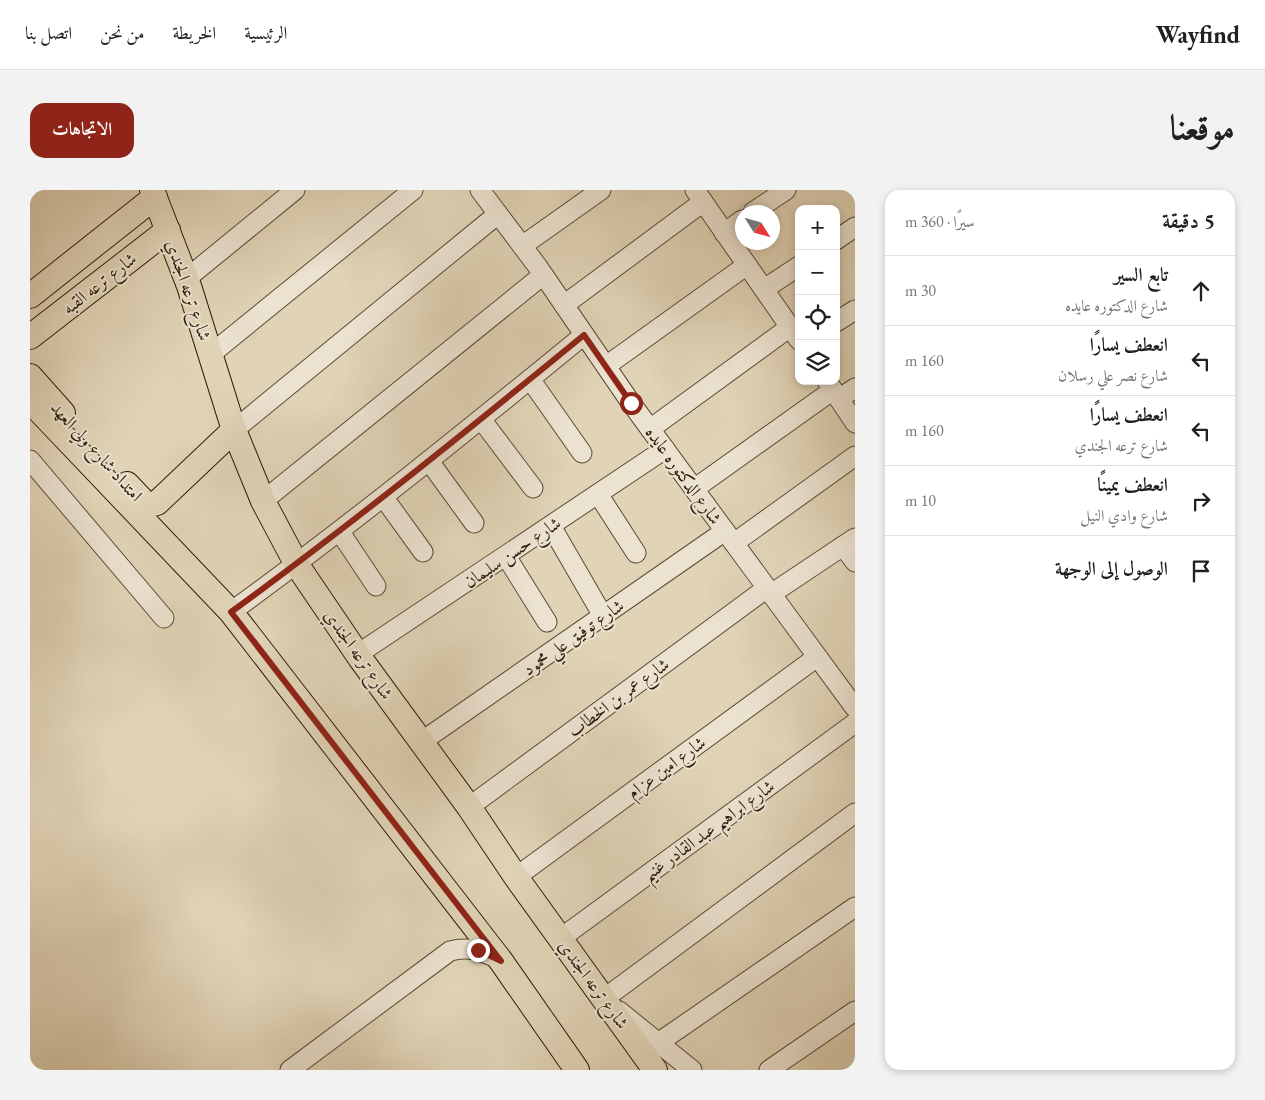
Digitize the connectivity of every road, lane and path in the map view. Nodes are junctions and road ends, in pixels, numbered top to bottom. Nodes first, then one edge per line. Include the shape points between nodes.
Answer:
1 (295, 190) edge
2 (413, 190) edge
3 (601, 190) edge
4 (786, 190) edge
5 (488, 193) edge
6 (153, 194) edge
7 (699, 196) edge
8 (764, 205) edge
9 (498, 214) junction
10 (735, 225) edge
11 (855, 227) edge
12 (168, 230) junction
13 (724, 233) junction
14 (840, 237) edge
15 (522, 246) junction
16 (747, 265) junction
17 (795, 269) edge
18 (543, 275) junction
19 (186, 279) junction
20 (764, 290) junction
21 (30, 296) edge
22 (564, 305) junction
23 (855, 310) edge
24 (840, 319) edge
25 (794, 333) edge
26 (584, 335) junction
27 (30, 337) edge
28 (211, 354) junction
29 (606, 366) junction
30 (30, 376) edge
31 (530, 379) junction
32 (855, 388) edge
33 (833, 390) edge
34 (30, 401) edge
35 (481, 419) junction
36 (855, 423) edge
37 (650, 429) junction
38 (234, 430) junction
39 (665, 450) junction
40 (582, 453) dead end
41 (855, 456) edge
42 (30, 460) edge
43 (429, 461) junction
44 (533, 488) dead end
45 (694, 489) junction
46 (598, 494) junction
47 (384, 498) junction
48 (263, 501) junction
49 (146, 512) junction
50 (474, 523) dead end
51 (551, 526) junction
52 (340, 532) junction
53 (729, 537) junction
54 (849, 542) edge
55 (423, 552) dead end
56 (636, 553) dead end
57 (506, 556) junction
58 (855, 562) edge
59 (297, 564) junction
60 (376, 586) dead end
61 (769, 591) junction
62 (231, 612) junction
63 (603, 616) junction
64 (164, 618) dead end
65 (547, 622) dead end
66 (358, 654) junction
67 (817, 657) junction
68 (855, 708) edge
69 (855, 723) edge
70 (421, 742) junction
71 (469, 807) junction
72 (855, 813) edge
73 (516, 877) junction
74 (855, 906) edge
75 (561, 938) junction
76 (501, 961) junction
77 (606, 1000) junction
78 (855, 1011) edge
79 (658, 1042) junction
80 (290, 1070) edge
81 (577, 1070) edge
82 (656, 1070) edge
83 (692, 1070) edge
84 (769, 1070) edge

1 - 19 street
2 - 28 street
3 - 15 street
4 - 8 street
5 - 9 street, شارع الدكتوره عايده
6 - 12 main road, شارع ترعه الجندي
6 - 21 main road, شارع ترعه القبه
7 - 13 street
7 - 22 street
9 - 15 street, شارع الدكتوره عايده
9 - 38 street
10 - 13 street
11 - 14 street
12 - 19 main road, شارع ترعه الجندي
12 - 27 main road, شارع ترعه القبه
13 - 16 street
15 - 18 street, شارع الدكتوره عايده
16 - 20 street
16 - 29 street
17 - 20 street
18 - 22 street, شارع الدكتوره عايده
18 - 48 street
19 - 28 main road, شارع ترعه الجندي
20 - 25 street
22 - 26 street, شارع الدكتوره عايده
23 - 24 street
25 - 37 street
26 - 29 street, شارع الدكتوره عايده
26 - 31 street
28 - 38 main road, شارع ترعه الجندي
29 - 37 street, شارع الدكتوره عايده
30 - 49 main road, امتداد شارع ولي العهد via 143,502
31 - 35 street
31 - 40 street
32 - 33 street
33 - 36 street
33 - 45 street
34 - 49 main road
35 - 43 street
35 - 44 street
37 - 39 street, شارع الدكتوره عايده
38 - 48 main road, شارع ترعه الجندي
38 - 49 main road, امتداد شارع ولي العهد
39 - 45 street, شارع الدكتوره عايده
39 - 46 street, شارع حسن سليمان
41 - 53 street, شارع توفيق علي محمود
42 - 64 street
43 - 47 street
43 - 50 street
45 - 53 street, شارع الدكتوره عايده
46 - 51 street, شارع حسن سليمان
46 - 56 street
47 - 52 street
47 - 55 street
48 - 59 main road, شارع ترعه الجندي
49 - 62 main road
51 - 57 street, شارع حسن سليمان
51 - 63 street
52 - 59 street
52 - 60 street
53 - 61 street, شارع الدكتوره عايده
53 - 63 street, شارع توفيق علي محمود
54 - 58 street
54 - 61 street, شارع عمر بن الخطاب
57 - 65 street
57 - 66 street, شارع حسن سليمان
59 - 62 street
59 - 66 main road, شارع ترعه الجندي
61 - 67 street, شارع الدكتوره عايده
61 - 71 street, شارع عمر بن الخطاب
62 - 76 main road
63 - 70 street, شارع توفيق علي محمود
66 - 70 main road, شارع ترعه الجندي
67 - 68 street, شارع الدكتوره عايده
67 - 73 street, شارع امين عزام
69 - 75 street, شارع ابراهيم عبد القادر غنيم
70 - 71 main road, شارع ترعه الجندي
71 - 73 main road, شارع ترعه الجندي
72 - 77 street
73 - 75 main road, شارع ترعه الجندي
74 - 79 street
75 - 77 main road, شارع ترعه الجندي
76 - 80 street via 478,950 450,951
76 - 81 main road
77 - 79 street
77 - 82 main road, شارع ترعه الجندي
78 - 84 street
79 - 83 street

